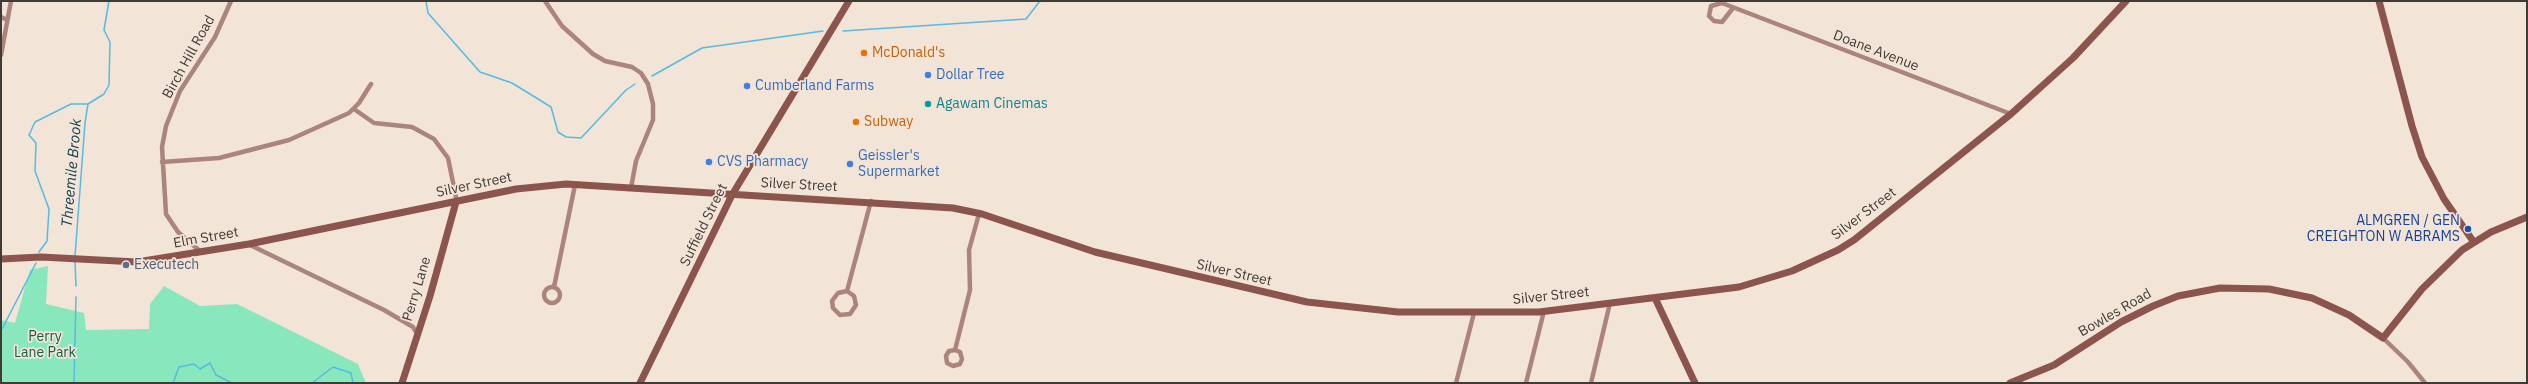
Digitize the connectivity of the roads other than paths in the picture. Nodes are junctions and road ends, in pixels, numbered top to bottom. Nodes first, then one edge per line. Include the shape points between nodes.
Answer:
1 (11, 1) edge
2 (231, 1) edge
3 (545, 1) edge
4 (849, 1) edge
5 (2126, 1) edge
6 (2379, 1) edge
7 (1733, 8) junction
8 (1, 17) edge
9 (7, 20) junction
10 (1, 55) edge
11 (371, 84) dead end
12 (354, 109) junction
13 (2011, 114) junction
14 (162, 162) junction
15 (575, 185) junction
16 (631, 188) junction
17 (732, 195) junction
18 (456, 202) junction
19 (871, 202) junction
20 (979, 214) junction
21 (2527, 217) edge
22 (2473, 242) junction
23 (250, 244) junction
24 (201, 253) junction
25 (1, 259) edge
26 (554, 287) dead end
27 (847, 291) junction
28 (1655, 298) junction
29 (1610, 303) junction
30 (1544, 311) junction
31 (1474, 313) junction
32 (417, 334) junction
33 (2383, 338) junction
34 (955, 350) dead end
35 (402, 383) edge
36 (640, 383) edge
37 (1456, 383) edge
38 (1526, 383) edge
39 (1591, 383) edge
40 (1695, 383) edge
41 (2010, 383) edge
42 (2425, 383) edge

1 - 9 street
2 - 14 street, Birch Hill Road via 215,37 178,96 163,138
3 - 16 street via 562,26 593,54 602,60 632,68 643,75 648,84 653,104 653,120 636,161
4 - 17 street, Suffield Street
5 - 13 street, Silver Street via 2073,58
6 - 22 street via 2422,157 2444,199
7 - 7 street, Doane Avenue via 1716,3 1710,8 1709,16 1720,22 1726,19
7 - 13 street, Doane Avenue
8 - 9 street
9 - 10 street
11 - 12 street
12 - 14 street via 275,145 214,159
12 - 18 street via 374,122 412,128 434,138 448,158
13 - 28 street, Silver Street via 1838,250 1794,271 1753,283
14 - 24 street, Birch Hill Road via 166,214 178,232
15 - 16 street, Silver Street
15 - 18 street, Silver Street via 543,185
15 - 26 street
16 - 17 street, Silver Street
17 - 19 street, Silver Street
17 - 36 street, Suffield Street
18 - 23 street, Silver Street
18 - 32 street, Perry Lane
19 - 20 street, Silver Street via 937,206
19 - 27 street
20 - 31 street, Silver Street via 1095,252 1306,302 1378,311
20 - 34 street via 969,250 971,286
21 - 22 street
22 - 33 street via 2432,278
23 - 24 street, Elm Street
23 - 32 street, Elm Street via 384,310 413,327
24 - 25 street, Elm Street via 136,262 27,257
27 - 27 street via 840,292 833,298 833,308 840,315 850,314 856,306 854,296
28 - 29 street, Silver Street
28 - 40 street
29 - 30 street, Silver Street
29 - 39 street
30 - 31 street, Silver Street
30 - 38 street
31 - 37 street
32 - 35 street, Perry Lane
33 - 41 street, Bowles Road via 2349,314 2306,297 2265,288 2220,288 2178,296 2153,306 2130,317 2054,365
33 - 42 street, Bowles Road

